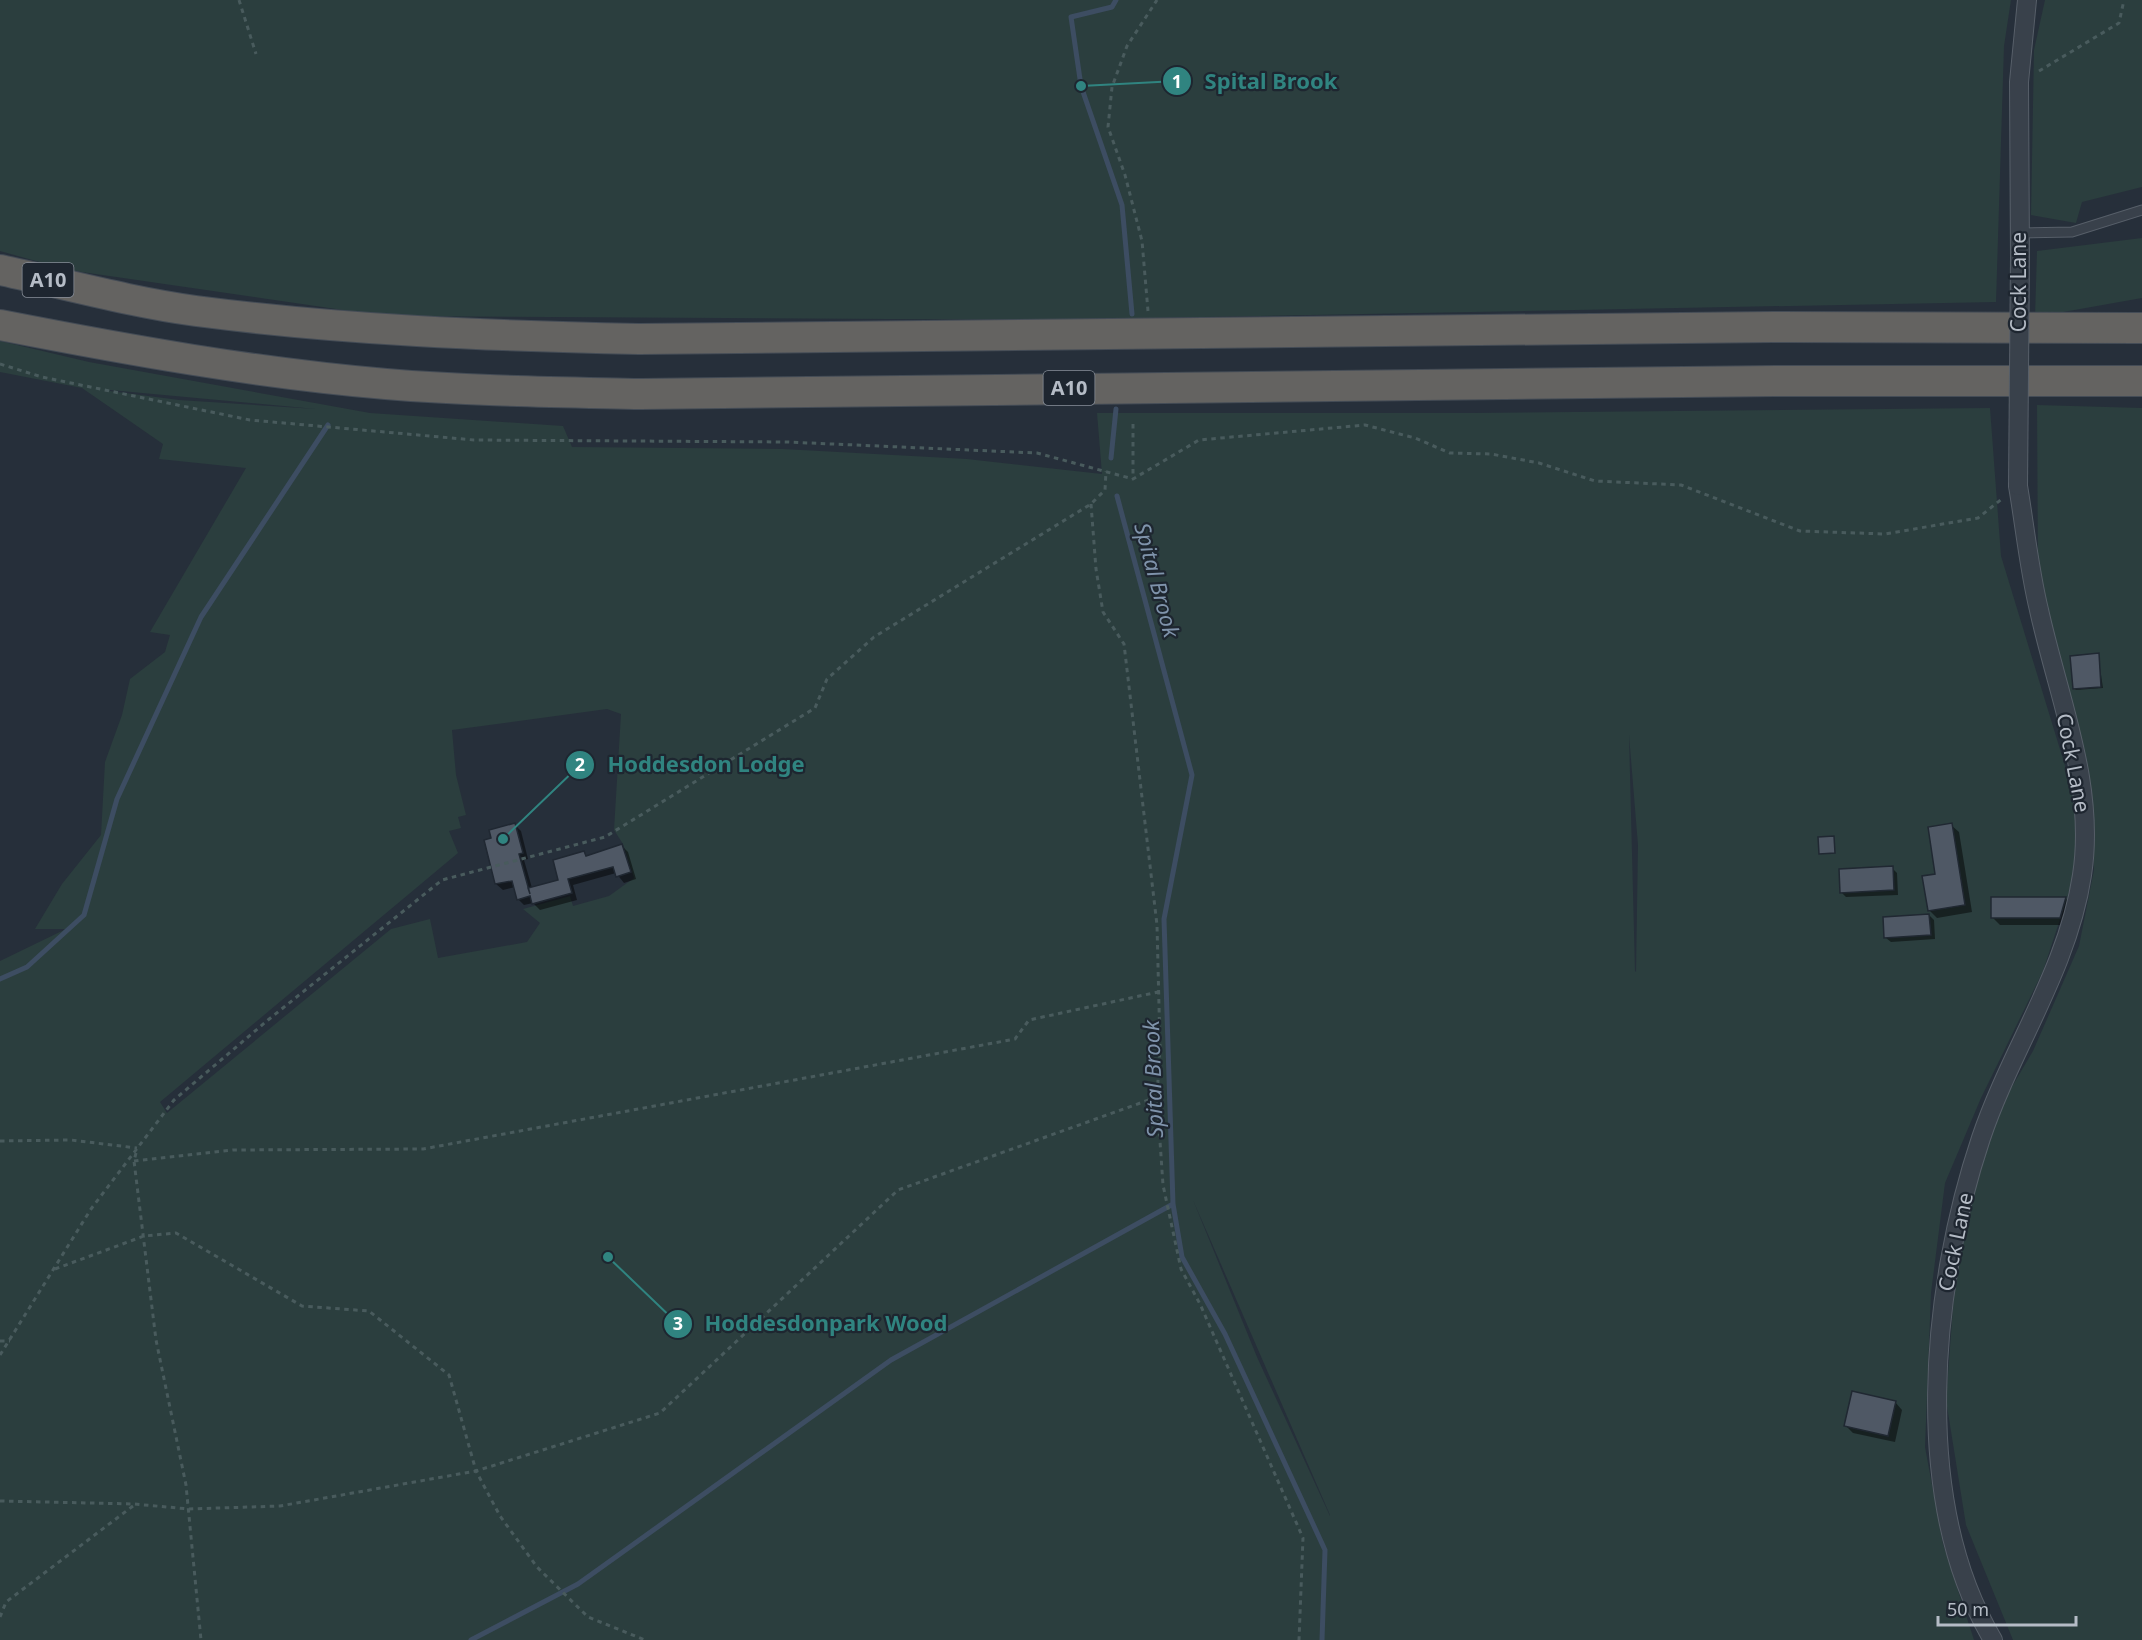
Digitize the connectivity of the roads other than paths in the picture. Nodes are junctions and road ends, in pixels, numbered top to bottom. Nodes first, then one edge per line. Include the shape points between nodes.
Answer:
1 (2027, 0) edge
2 (2142, 210) edge
3 (2020, 233) junction
4 (0, 270) edge
5 (0, 325) edge
6 (2142, 328) edge
7 (2142, 381) edge
8 (1993, 1640) edge

1 - 3 street, Cock Lane via 2019,82
2 - 3 lane via 2072,232
3 - 8 street, Cock Lane, bridge via 2018,486 2038,608 2081,779 2085,814 2082,875 2066,941 1981,1138 1948,1260 1937,1373 1941,1479 1964,1579
4 - 6 highway, A10 via 193,310 390,330 514,337 1772,327
5 - 7 highway, A10 via 169,357 385,384 512,391

